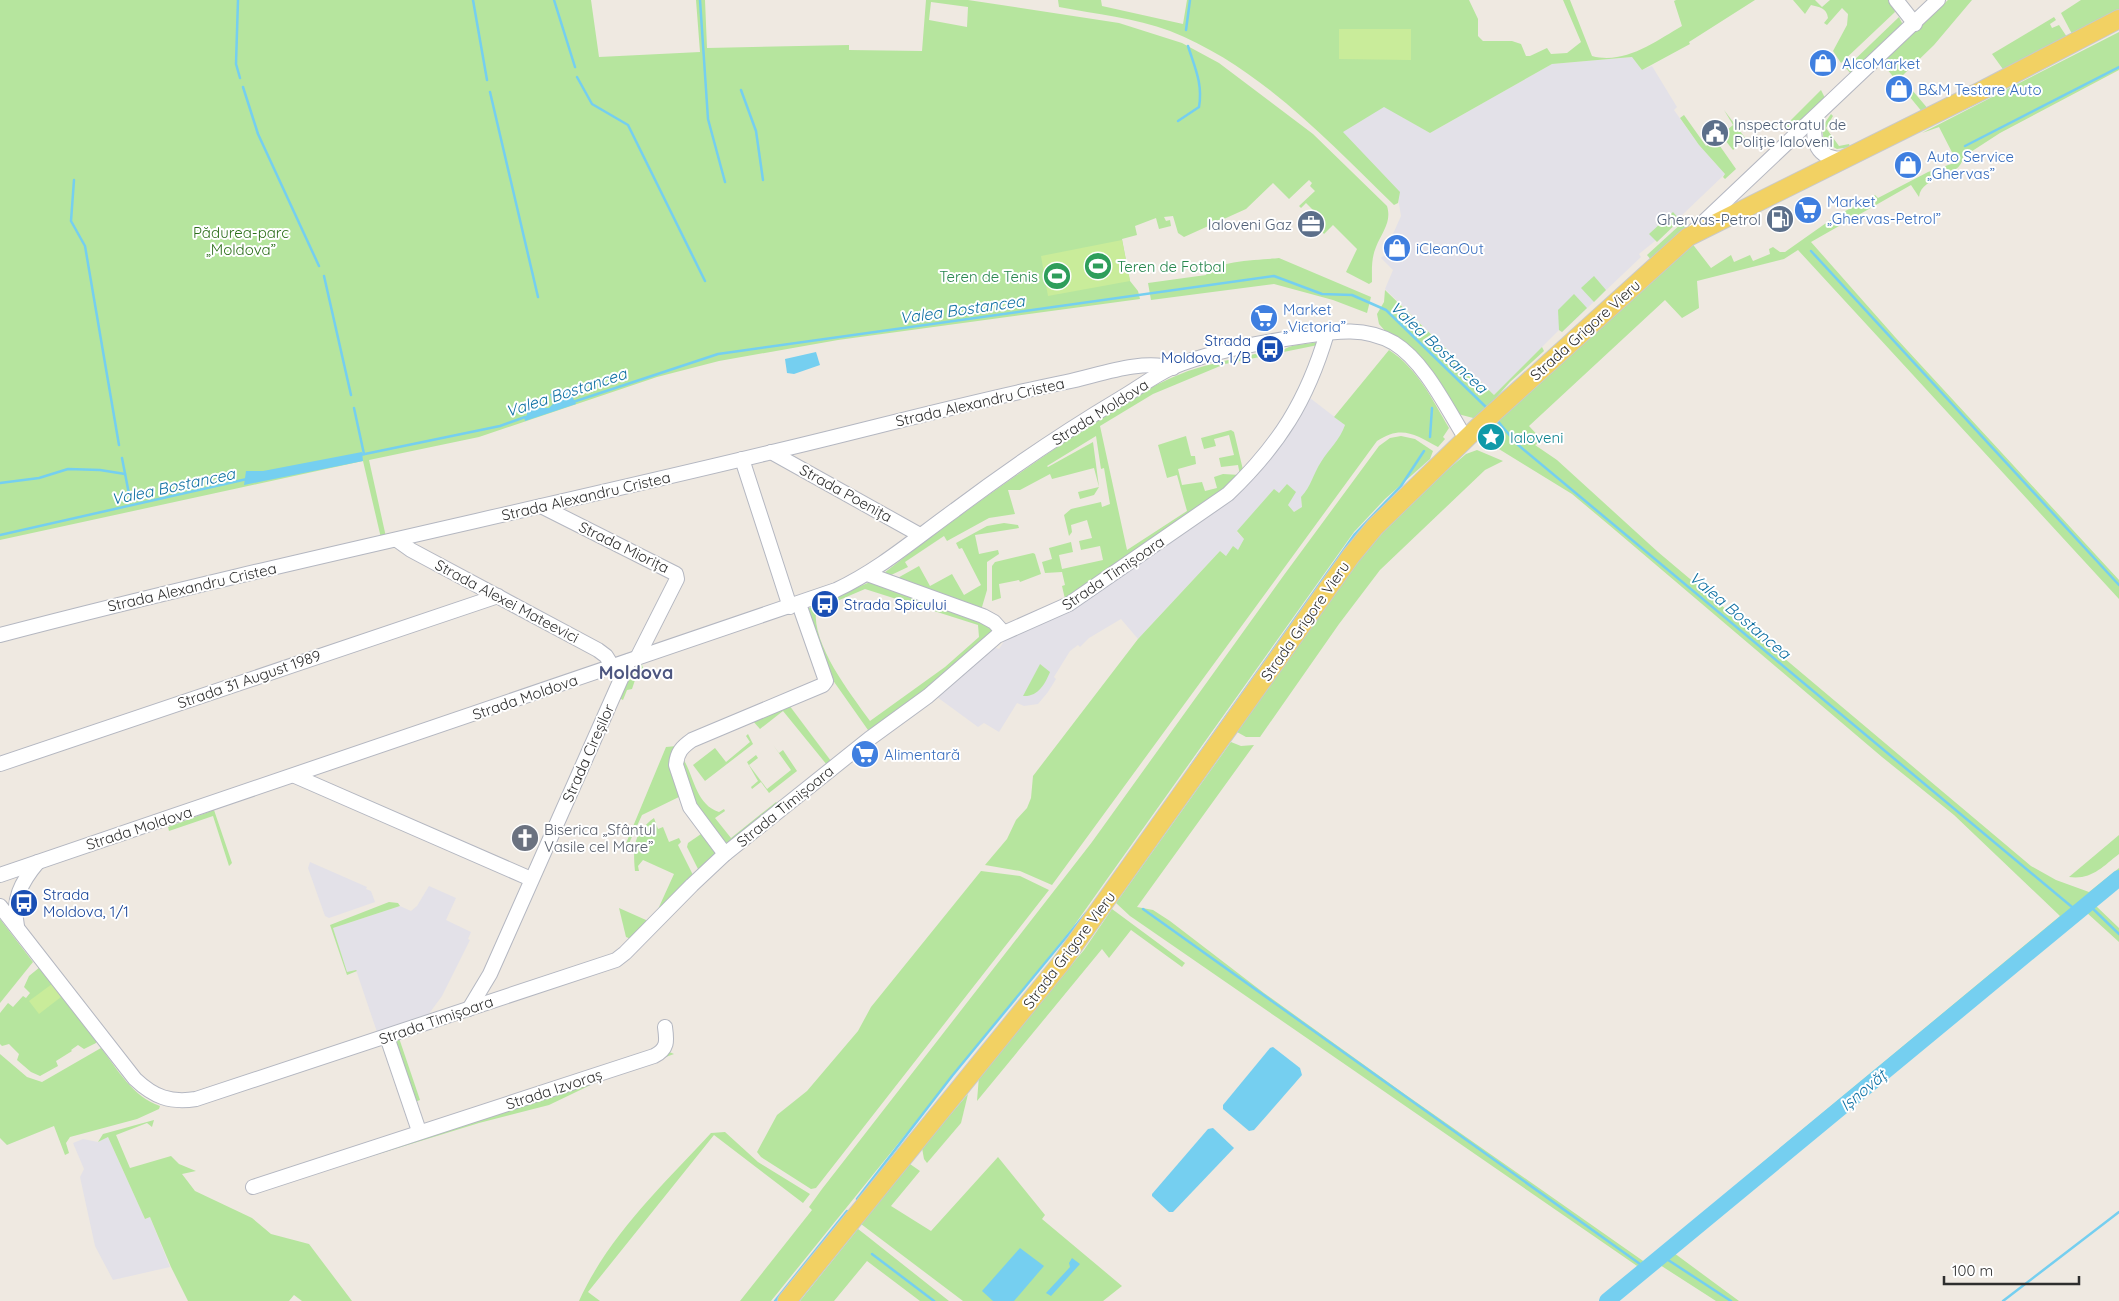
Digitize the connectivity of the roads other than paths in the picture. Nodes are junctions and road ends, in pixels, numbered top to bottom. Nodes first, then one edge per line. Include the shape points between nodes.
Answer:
1 (1896, 0) edge
2 (1938, 0) edge
3 (2119, 19) edge
4 (1915, 24) junction
5 (1817, 116) junction
6 (1846, 159) junction
7 (1688, 237) junction
8 (1327, 333) junction
9 (1173, 368) junction
10 (1472, 433) junction
11 (771, 452) junction
12 (742, 459) junction
13 (541, 506) junction
14 (920, 535) junction
15 (398, 540) junction
16 (867, 574) junction
17 (498, 596) junction
18 (794, 605) junction
19 (1003, 632) junction
20 (0, 635) edge
21 (633, 659) junction
22 (613, 667) junction
23 (0, 764) edge
24 (295, 776) junction
25 (725, 854) junction
26 (40, 860) junction
27 (0, 874) edge
28 (531, 879) junction
29 (0, 906) edge
30 (17, 927) junction
31 (469, 1009) junction
32 (664, 1027) dead end
33 (387, 1037) junction
34 (419, 1131) junction
35 (253, 1187) dead end
36 (787, 1301) edge

1 - 4 street
2 - 4 street, Strada Grigore Vieru
3 - 6 main road
4 - 5 street, Strada Grigore Vieru
5 - 6 street via 1813,131 1819,150 1826,156
5 - 7 street, Strada Grigore Vieru
6 - 7 main road
7 - 10 main road, Strada Grigore Vieru
8 - 9 street, Strada Moldova via 1232,349
8 - 10 street, Strada Moldova via 1370,333 1408,354
8 - 19 street, Strada Timișoara via 1306,389 1288,425 1228,494 1069,604
9 - 11 street, Strada Alexandru Cristea via 1158,364 1136,366
9 - 14 street, Strada Moldova via 1095,413
10 - 36 main road, Strada Grigore Vieru via 1364,539 1062,962
11 - 12 street, Strada Alexandru Cristea
11 - 14 street, Strada Poenița
12 - 13 street, Strada Alexandru Cristea
12 - 18 street
13 - 15 street, Strada Alexandru Cristea
13 - 21 street, Strada Miorița via 676,574 676,583
14 - 16 street, Strada Moldova
15 - 17 street, Strada Alexei Mateevici
15 - 20 street, Strada Alexandru Cristea via 150,596
16 - 18 street, Strada Moldova via 836,590
16 - 19 street via 988,618
17 - 22 street, Strada Alexei Mateevici via 598,650
17 - 23 street, Strada 31 August 1989
18 - 21 street, Strada Moldova
18 - 25 street, Strada Timișoara via 826,681 692,740 678,752 676,765 690,807
19 - 25 street, Strada Timișoara via 928,696
21 - 22 street, Strada Moldova
21 - 28 street, Strada Cireșilor
22 - 24 street, Strada Moldova
24 - 26 street, Strada Moldova
24 - 28 street
25 - 31 street, Strada Timișoara via 616,960
26 - 27 street, Strada Moldova
26 - 30 street via 20,887 14,912
28 - 31 street, Strada Cireșilor via 490,974
29 - 30 street
30 - 33 street, Strada Timișoara via 135,1079 157,1096 168,1100 196,1099
31 - 33 street, Strada Timișoara
32 - 34 street, Strada Izvoraș via 666,1045 661,1053 654,1056
33 - 34 street
34 - 35 street, Strada Izvoraș

